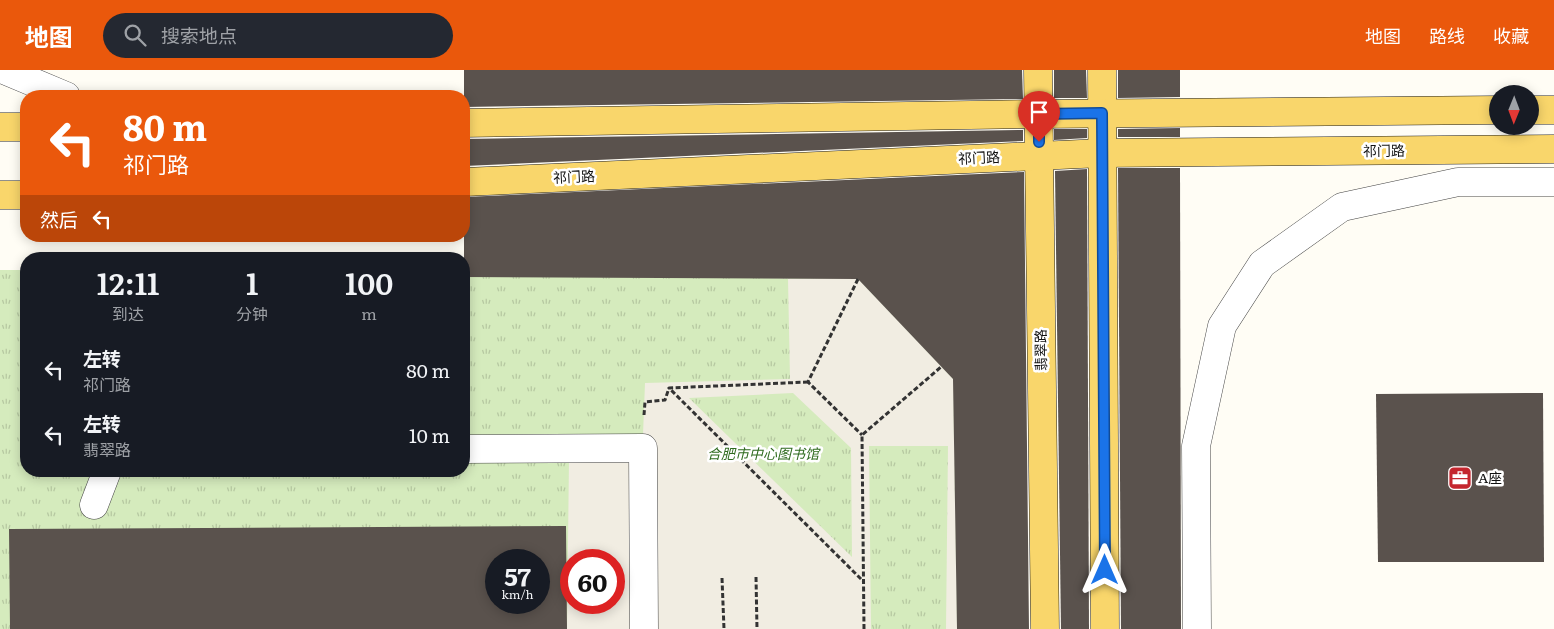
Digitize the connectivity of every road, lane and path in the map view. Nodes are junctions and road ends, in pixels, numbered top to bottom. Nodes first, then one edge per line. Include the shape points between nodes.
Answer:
1 (4, 70) edge
2 (1038, 70) edge
3 (1102, 70) edge
4 (52, 90) edge
5 (1489, 110) edge
6 (1539, 110) edge
7 (1554, 110) edge
8 (1102, 113) junction
9 (1039, 114) junction
10 (470, 123) edge
11 (0, 127) edge
12 (20, 127) edge
13 (1554, 149) edge
14 (1102, 153) junction
15 (1039, 155) junction
16 (470, 182) edge
17 (1554, 182) edge
18 (0, 195) edge
19 (20, 195) edge
20 (858, 279) dead end
21 (941, 367) dead end
22 (808, 382) junction
23 (862, 435) junction
24 (470, 449) edge
25 (105, 477) edge
26 (94, 505) dead end
27 (756, 577) dead end
28 (722, 578) dead end
29 (864, 582) junction
30 (644, 629) edge
31 (724, 629) edge
32 (757, 629) edge
33 (864, 629) edge
34 (1045, 629) edge
35 (1105, 629) edge
36 (1196, 629) edge

1 - 4 street
2 - 9 main road, 翡翠路
3 - 8 main road
5 - 8 main road
6 - 7 main road
8 - 9 main road
8 - 14 main road
9 - 10 main road
9 - 15 main road, 翡翠路
11 - 12 main road
13 - 14 main road, 祁门路
14 - 15 main road, 祁门路
14 - 35 main road
15 - 16 main road, 祁门路
15 - 34 main road, 翡翠路
17 - 36 street via 1458,182 1342,207 1262,264 1222,326 1196,446
18 - 19 main road
20 - 22 path
21 - 23 path
22 - 23 path
22 - 29 path via 669,388
23 - 29 path
24 - 30 street via 643,448
25 - 26 street
27 - 32 path
28 - 31 path
29 - 33 path

